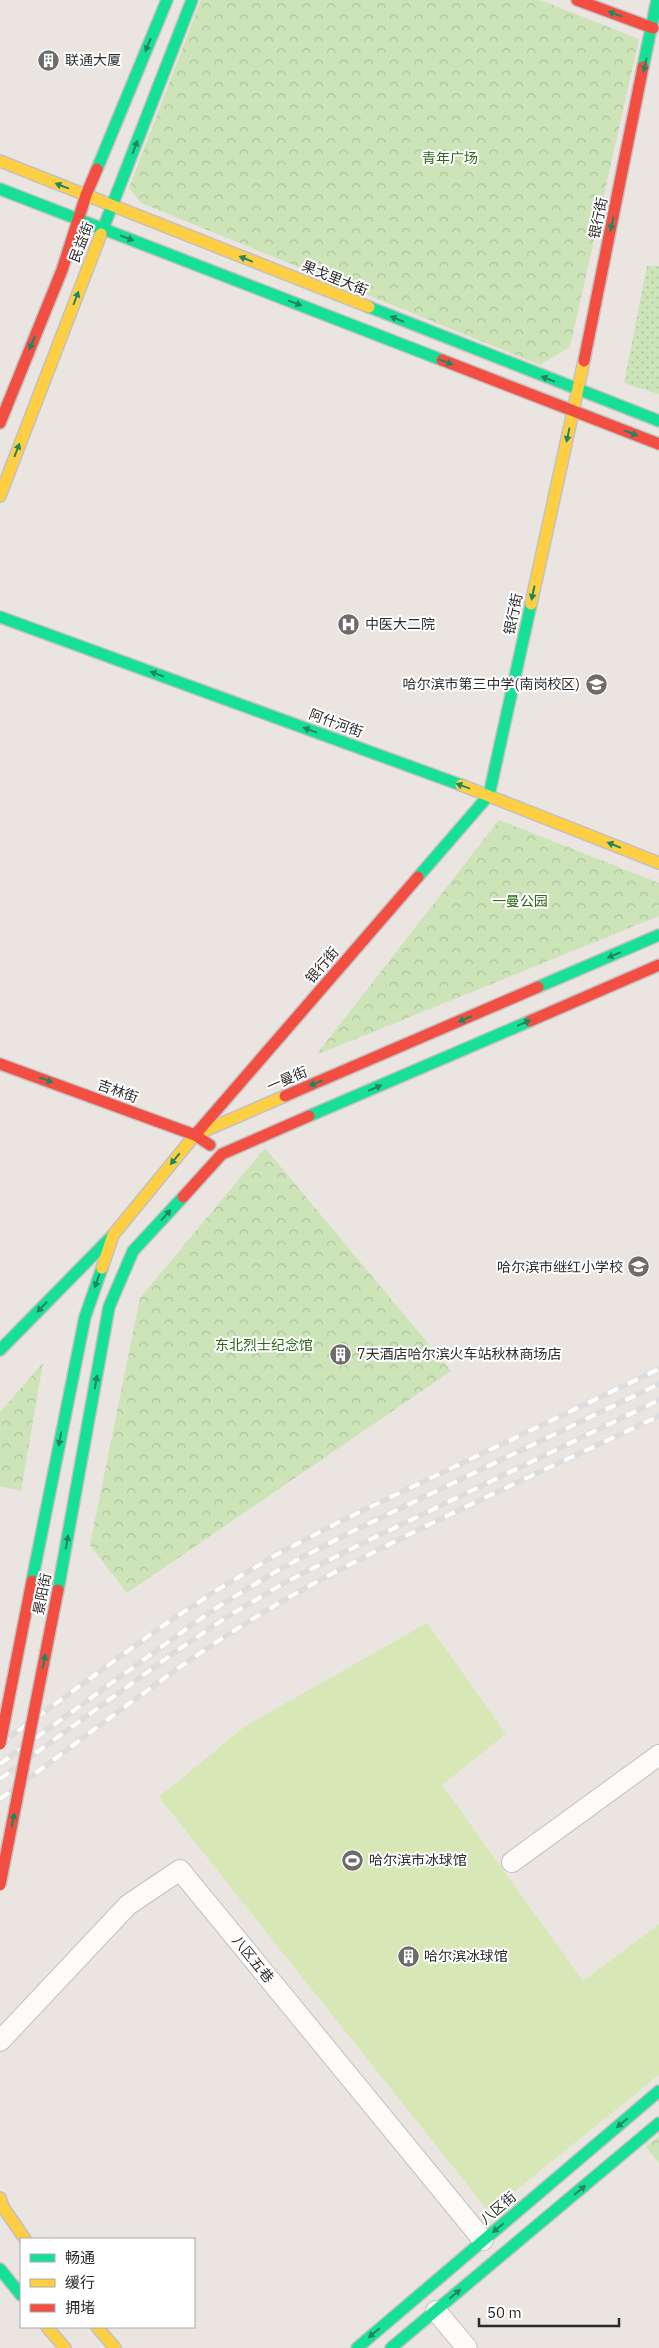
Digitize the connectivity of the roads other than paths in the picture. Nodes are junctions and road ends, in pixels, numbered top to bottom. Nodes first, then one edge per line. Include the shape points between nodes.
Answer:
1 (167, 0) edge
2 (192, 0) edge
3 (577, 0) edge
4 (658, 0) edge
5 (653, 28) junction
6 (0, 161) edge
7 (0, 189) edge
8 (86, 195) junction
9 (112, 206) junction
10 (78, 218) junction
11 (103, 229) junction
12 (578, 390) junction
13 (574, 411) junction
14 (659, 421) edge
15 (0, 424) edge
16 (659, 444) edge
17 (0, 496) edge
18 (0, 617) edge
19 (489, 795) junction
20 (659, 863) edge
21 (659, 935) edge
22 (659, 965) edge
23 (0, 1064) edge
24 (195, 1135) junction
25 (222, 1154) junction
26 (113, 1235) junction
27 (0, 1350) edge
28 (0, 1744) edge
29 (659, 1755) edge
30 (512, 1862) dead end
31 (0, 1885) edge
32 (0, 2041) edge
33 (659, 2091) edge
34 (659, 2123) edge
35 (0, 2198) edge
36 (25, 2238) edge
37 (483, 2240) junction
38 (2, 2275) edge
39 (20, 2294) edge
40 (436, 2310) junction
41 (48, 2328) edge
42 (98, 2328) edge
43 (65, 2348) edge
44 (115, 2348) edge
45 (357, 2348) edge
46 (391, 2348) edge
47 (467, 2348) edge

1 -> 8 main road, 民益街
9 -> 2 main road, 民益街
5 -> 3 main road
4 - 5 main road, 银行街
5 -> 12 main road, 银行街
8 -> 6 main road, 果戈里大街
7 - 10 main road
8 - 9 main road, 果戈里大街
8 - 10 main road, 民益街
9 - 11 main road, 民益街
12 -> 9 main road, 果戈里大街
10 - 11 main road
10 -> 15 main road, 民益街 via 62,270
11 -> 13 main road
17 -> 11 main road, 民益街
12 - 13 main road, 银行街
12 - 14 main road, 果戈里大街
13 -> 16 main road
13 -> 19 main road, 银行街
19 -> 18 main road, 阿什河街
20 -> 19 main road, 阿什河街
19 - 24 main road, 银行街
21 -> 24 main road, 一曼街
25 -> 22 main road
23 -> 24 main road, 吉林街
24 - 25 main road, 吉林街
24 -> 26 main road, 一曼街
31 -> 25 main road, 景阳街, bridge via 109,1307 133,1251
26 -> 27 main road, 一曼街
26 -> 28 main road, 景阳街, bridge via 85,1317
29 - 30 street
32 - 37 street, 八区五巷 via 128,1905 180,1870
33 -> 37 main road, 八区街
40 -> 34 main road
35 - 36 main road
37 -> 45 main road, 八区街
38 - 39 main road
40 - 46 main road
40 - 47 street
41 - 43 main road
42 - 44 main road

